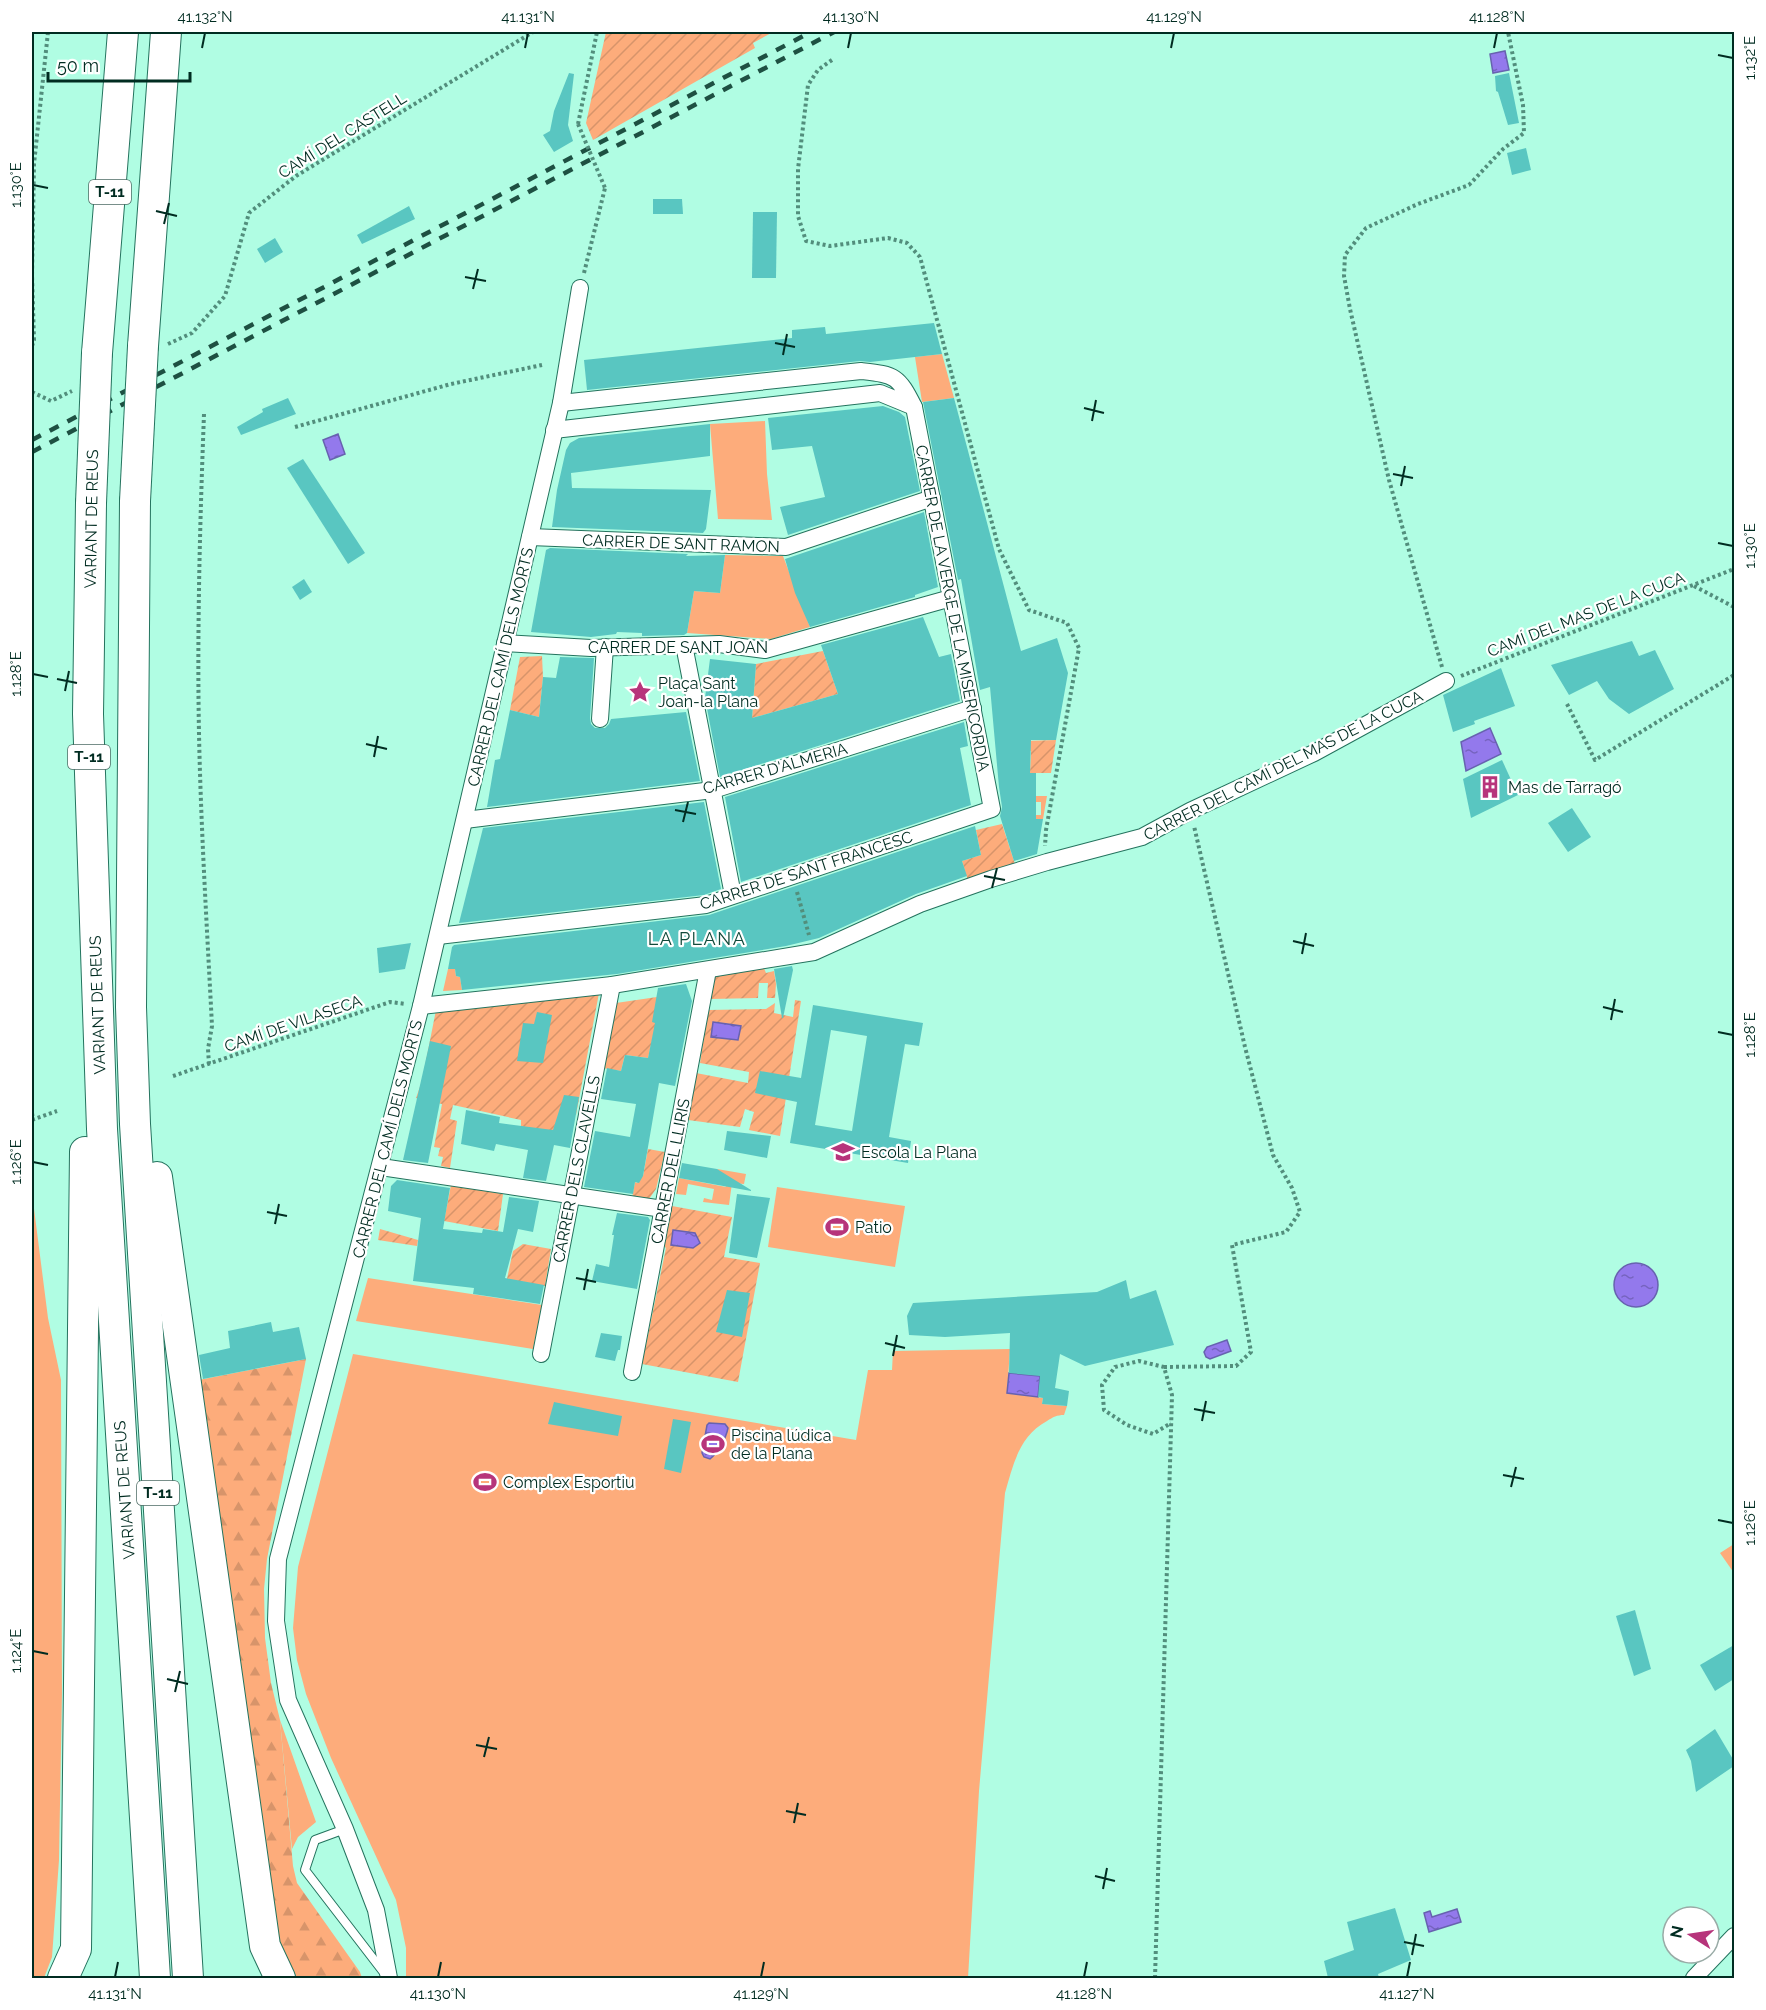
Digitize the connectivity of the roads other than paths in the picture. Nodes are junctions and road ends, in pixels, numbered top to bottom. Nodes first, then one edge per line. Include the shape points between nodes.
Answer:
1 (123, 32) edge
2 (166, 32) edge
3 (580, 288) road end
4 (886, 374) junction
5 (880, 393) junction
6 (561, 403) junction
7 (914, 407) junction
8 (554, 430) junction
9 (932, 498) junction
10 (530, 537) junction
11 (951, 597) junction
12 (506, 643) junction
13 (684, 645) junction
14 (605, 647) junction
15 (1446, 681) road end
16 (973, 708) junction
17 (600, 719) dead end
18 (713, 790) junction
19 (992, 809) joint
20 (465, 820) junction
21 (733, 896) junction
22 (438, 936) junction
23 (708, 970) junction
24 (612, 985) junction
25 (421, 1006) junction
26 (131, 1007) junction
27 (98, 1011) junction
28 (381, 1167) junction
29 (571, 1196) junction
30 (663, 1209) junction
31 (541, 1354) dead end
32 (632, 1372) dead end
33 (345, 1828) junction
34 (1734, 1936) edge
35 (63, 1978) edge
36 (155, 1978) edge
37 (188, 1978) edge
38 (280, 1978) edge
39 (388, 1978) edge
40 (1694, 1978) edge

1 - 27 highway, VARIANT DE REUS / T-11, bridge via 98,352 91,503 88,714
2 - 26 highway, VARIANT DE REUS / T-11, bridge via 151,347 135,501
3 - 6 street, CARRER DEL CAMÍ DELS MORTS
4 - 5 street
4 - 6 street via 861,371
4 - 7 street via 903,385
5 - 7 street
5 - 8 street
6 - 8 street, CARRER DEL CAMÍ DELS MORTS
7 - 9 street, CARRER DE LA VERGE DE LA MISERICORDIA
8 - 10 street, CARRER DEL CAMÍ DELS MORTS
9 - 10 street, CARRER DE SANT RAMON via 786,547
9 - 11 street, CARRER DE LA VERGE DE LA MISERICORDIA
10 - 12 street, CARRER DEL CAMÍ DELS MORTS
11 - 13 street, CARRER DE SANT JOAN via 765,650 718,644
11 - 16 street, CARRER DE LA VERGE DE LA MISERICORDIA
12 - 14 street, CARRER DE SANT JOAN
12 - 20 street, CARRER DEL CAMÍ DELS MORTS
13 - 14 street, CARRER DE SANT JOAN
13 - 18 street
14 - 17 street
15 - 23 street, CARRER DEL CAMÍ DEL MAS DE LA CUCA via 1314,753 1142,837 1047,862 920,904 814,952
16 - 18 street, CARRER D'ALMERIA
16 - 19 street, CARRER DE LA VERGE DE LA MISERICORDIA
18 - 20 street, CARRER D'ALMERIA
18 - 21 street
19 - 21 street, CARRER DE SANT FRANCESC
20 - 22 street, CARRER DEL CAMÍ DELS MORTS
21 - 22 street, CARRER DE SANT FRANCESC via 706,905
22 - 25 street, CARRER DEL CAMÍ DELS MORTS
23 - 24 street, CARRER DEL CAMÍ DEL MAS DE LA CUCA
23 - 30 street, CARRER DEL LLIRIS
24 - 25 street, CARRER DEL CAMÍ DEL MAS DE LA CUCA
24 - 29 street, CARRER DELS CLAVELLS
25 - 28 street, CARRER DEL CAMÍ DELS MORTS
26 - 37 highway, VARIANT DE REUS / T-11
26 - 38 highway via 145,1033 149,1124 265,1946
27 - 35 highway via 82,1049 85,1132 76,1949
27 - 36 highway, VARIANT DE REUS / T-11
28 - 29 street
28 - 33 street, CARRER DEL CAMÍ DELS MORTS via 278,1559 276,1622 288,1700
29 - 30 street
29 - 31 street, CARRER DELS CLAVELLS
30 - 32 street, CARRER DEL LLIRIS
33 - 39 street, CARRER DEL CAMÍ DELS MORTS via 376,1910
33 - 39 lane via 315,1840 306,1870
34 - 40 street

